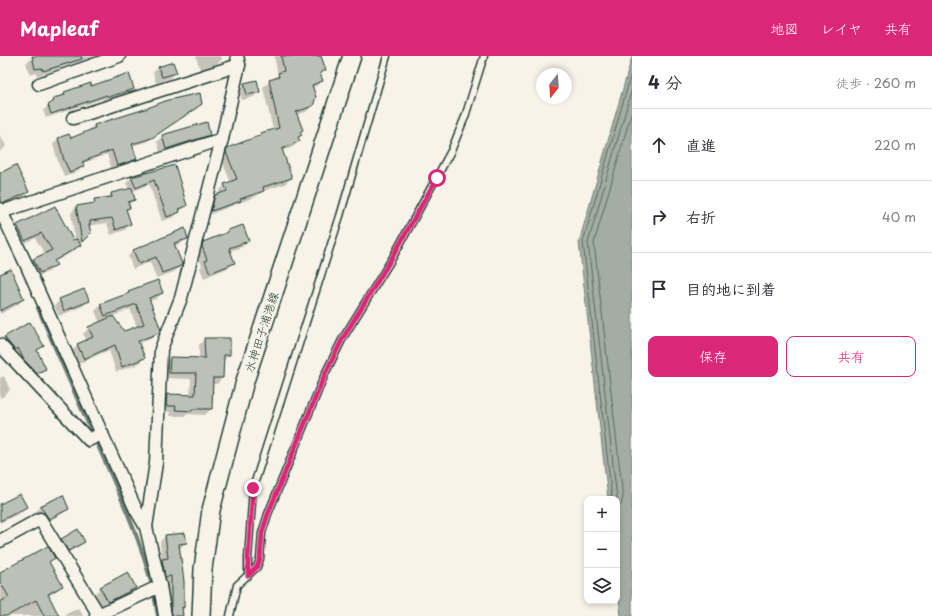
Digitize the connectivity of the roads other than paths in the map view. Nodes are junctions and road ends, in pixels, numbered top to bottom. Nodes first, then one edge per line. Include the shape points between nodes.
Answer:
1 (120, 56) edge
2 (352, 56) edge
3 (387, 56) edge
4 (484, 56) edge
5 (238, 61) edge
6 (39, 84) dead end
7 (73, 118) dead end
8 (222, 139) junction
9 (1, 211) edge
10 (0, 345) edge
11 (102, 433) junction
12 (146, 527) junction
13 (0, 541) edge
14 (248, 576) junction
15 (160, 586) junction
16 (98, 615) edge
17 (165, 616) edge
18 (201, 616) edge
19 (230, 616) edge

1 - 6 street
2 - 18 main road, 水神田子浦港線 via 245,381 211,510 203,569
3 - 14 lane via 340,216 253,488
4 - 14 lane via 465,117 451,151 393,256 343,338 325,374 268,514 262,533 257,567
5 - 7 street
5 - 8 street
8 - 9 street
8 - 12 street via 181,298 161,349 156,463
9 - 11 street
10 - 11 street via 89,440
11 - 12 street
12 - 15 street
13 - 16 street via 40,519
14 - 19 lane via 237,585
15 - 16 street
15 - 17 street

